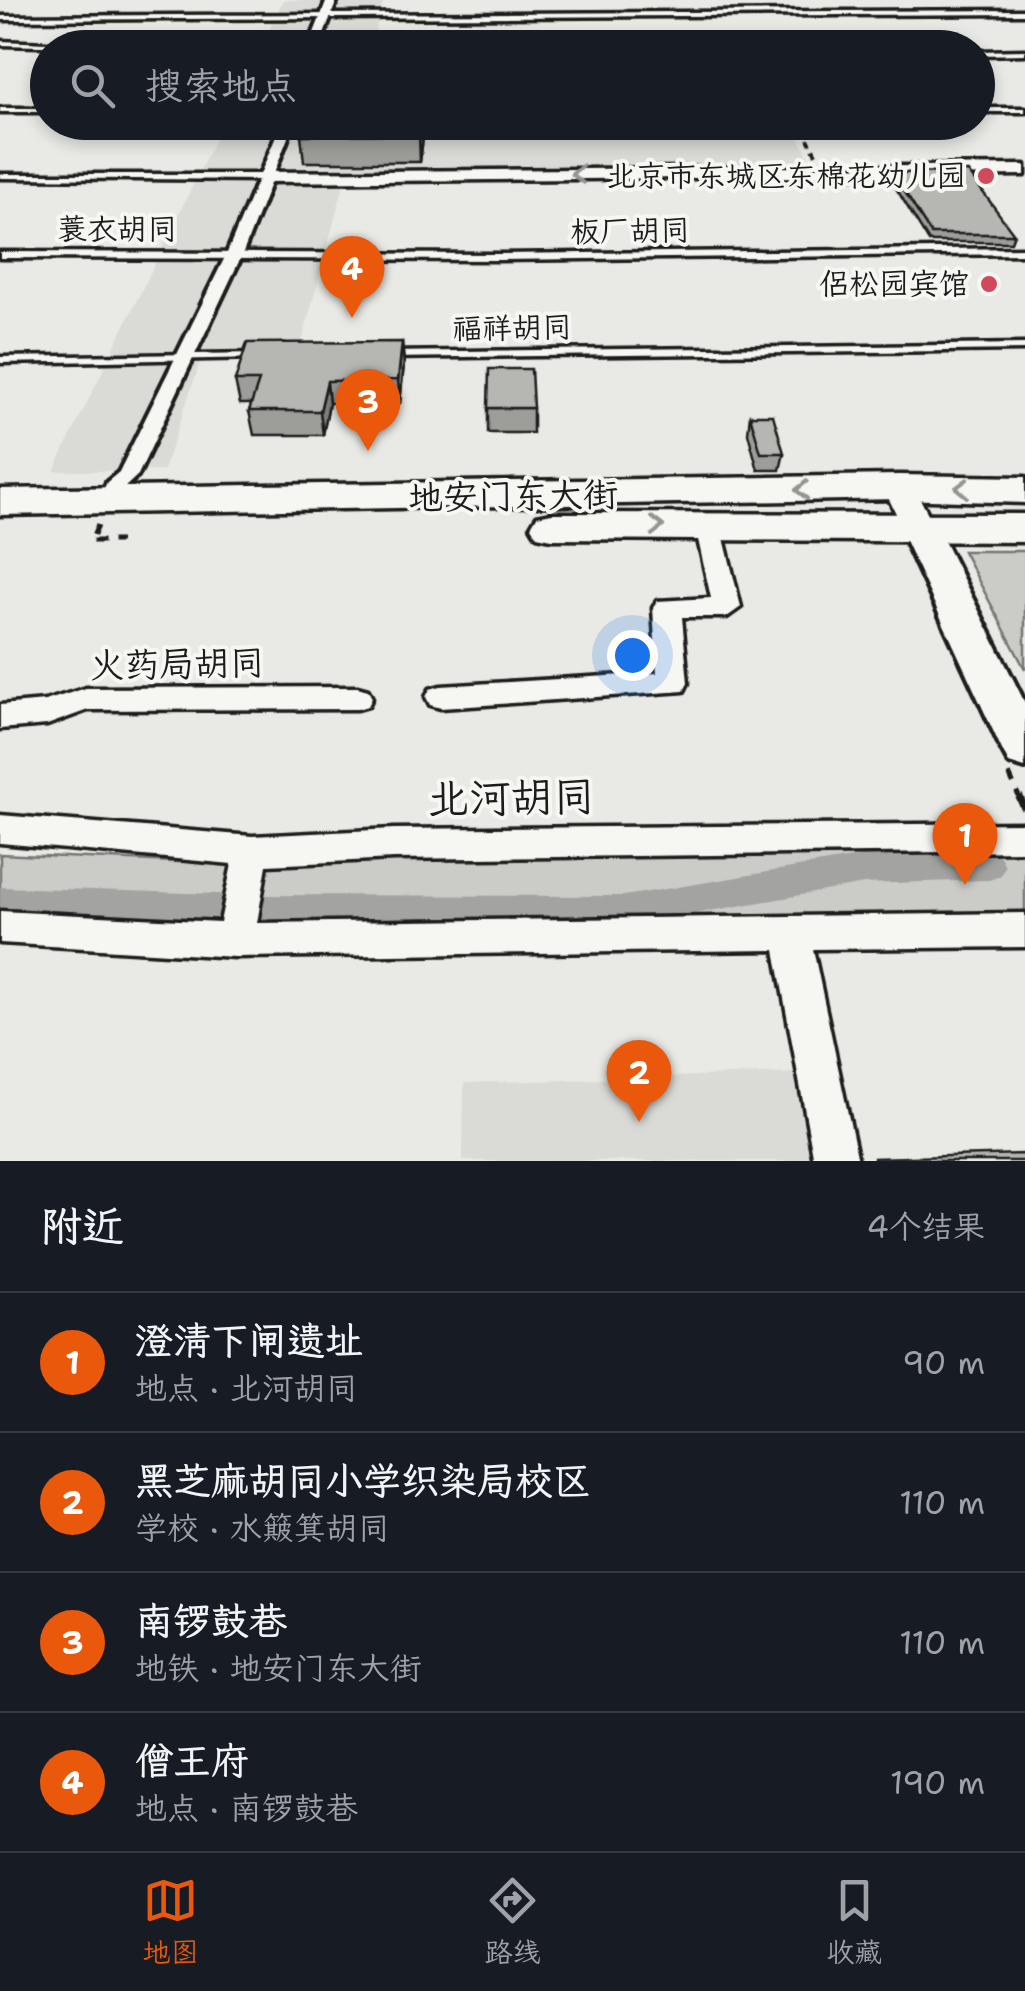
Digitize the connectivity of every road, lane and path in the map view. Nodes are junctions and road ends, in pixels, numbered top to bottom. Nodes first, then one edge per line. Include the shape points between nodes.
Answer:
1 (332, 0) edge
2 (1025, 12) edge
3 (326, 17) junction
4 (0, 18) edge
5 (321, 30) edge
6 (0, 44) edge
7 (30, 44) edge
8 (1025, 52) edge
9 (995, 53) edge
10 (0, 110) edge
11 (30, 110) edge
12 (995, 110) edge
13 (1025, 110) edge
14 (280, 140) edge
15 (809, 140) edge
16 (1025, 170) edge
17 (825, 172) junction
18 (0, 176) edge
19 (264, 177) junction
20 (1025, 252) edge
21 (235, 253) junction
22 (0, 255) edge
23 (1025, 347) edge
24 (378, 355) edge
25 (280, 356) edge
26 (182, 357) junction
27 (0, 360) edge
28 (1025, 490) edge
29 (0, 502) edge
30 (908, 506) junction
31 (109, 522) junction
32 (0, 525) edge
33 (708, 526) junction
34 (1025, 528) edge
35 (441, 697) dead end
36 (357, 698) dead end
37 (0, 717) edge
38 (1025, 750) edge
39 (0, 829) edge
40 (1025, 837) edge
41 (252, 851) junction
42 (0, 927) edge
43 (1025, 930) edge
44 (791, 935) junction
45 (235, 940) junction
46 (836, 1161) edge

1 - 3 street
2 - 3 lane
3 - 4 lane
3 - 5 street
6 - 7 lane
8 - 9 lane
10 - 11 lane
12 - 13 lane
14 - 19 street
15 - 17 path
16 - 17 street
17 -> 19 street
18 - 19 lane
19 - 21 street
20 - 21 lane, 板厂胡同
21 - 22 lane, 蓑衣胡同
21 - 26 street
23 - 24 lane, 福祥胡同
25 - 26 lane
26 - 27 lane
26 - 31 street via 128,475 114,486
28 -> 30 main road, 地安门东大街
29 - 31 main road, 地安门东大街
30 -> 31 main road, 地安门东大街 via 420,498
30 - 33 main road, 地安门东大街
30 - 34 main road, 地安门东大街
30 - 38 main road
31 - 32 main road, 地安门东大街
31 -> 33 main road, 地安门东大街
33 - 35 street via 727,607 668,608 673,683
36 - 37 street, 火药局胡同 via 86,699
39 - 41 street, 北河胡同
40 - 41 street, 北河胡同 via 414,843
41 - 45 street
42 - 45 street
43 - 44 street
44 - 45 street
44 - 46 street

